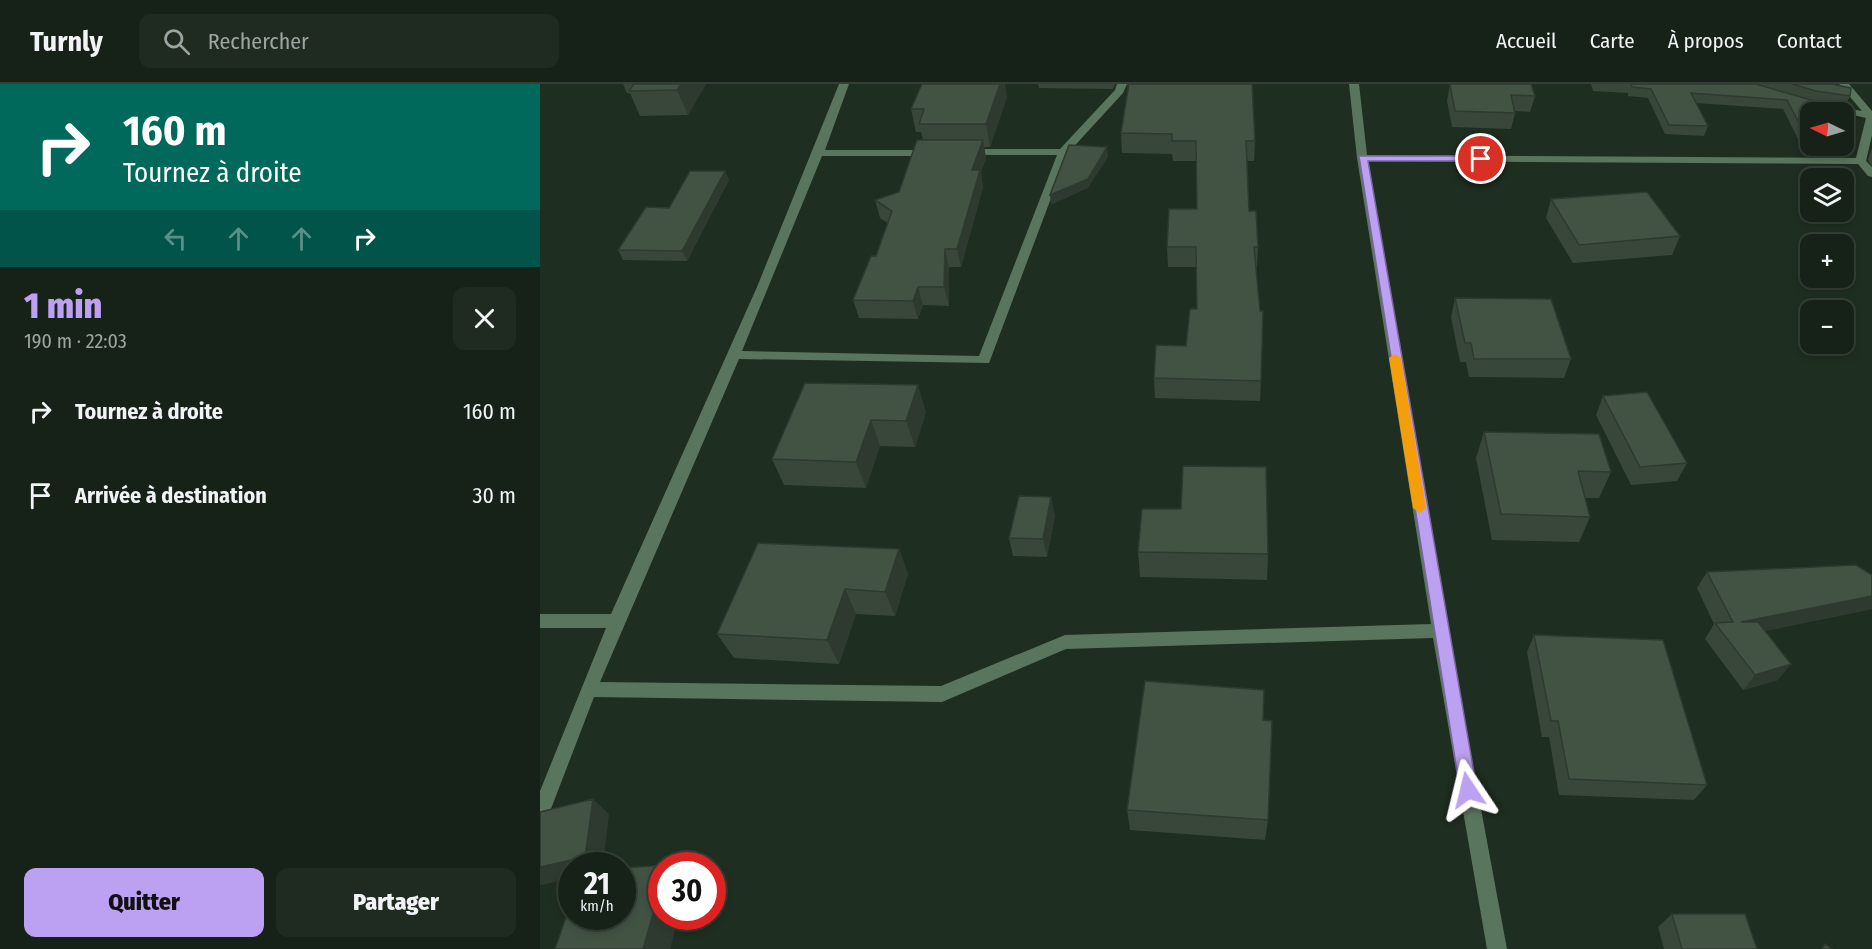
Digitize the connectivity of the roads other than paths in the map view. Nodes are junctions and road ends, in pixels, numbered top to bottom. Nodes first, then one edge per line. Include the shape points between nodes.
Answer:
1 (844, 84) edge
2 (1122, 84) edge
3 (1354, 84) edge
4 (1845, 84) edge
5 (1854, 113) edge
6 (1871, 116) edge
7 (1063, 152) junction
8 (819, 153) junction
9 (1362, 158) junction
10 (1861, 161) junction
11 (1872, 174) edge
12 (735, 355) junction
13 (540, 621) edge
14 (617, 621) junction
15 (1440, 631) junction
16 (590, 688) junction
17 (540, 814) edge
18 (1497, 949) edge

1 - 8 street
2 - 7 street via 1120,91
3 - 9 street
4 - 6 street
5 - 6 street
6 - 10 street
7 - 8 street
7 - 12 street via 984,360
8 - 12 street
9 - 10 street
9 - 15 street
10 - 11 street
12 - 14 street
13 - 14 street
14 - 16 street
15 - 16 street via 1065,642 942,694
15 - 18 street
16 - 17 street

